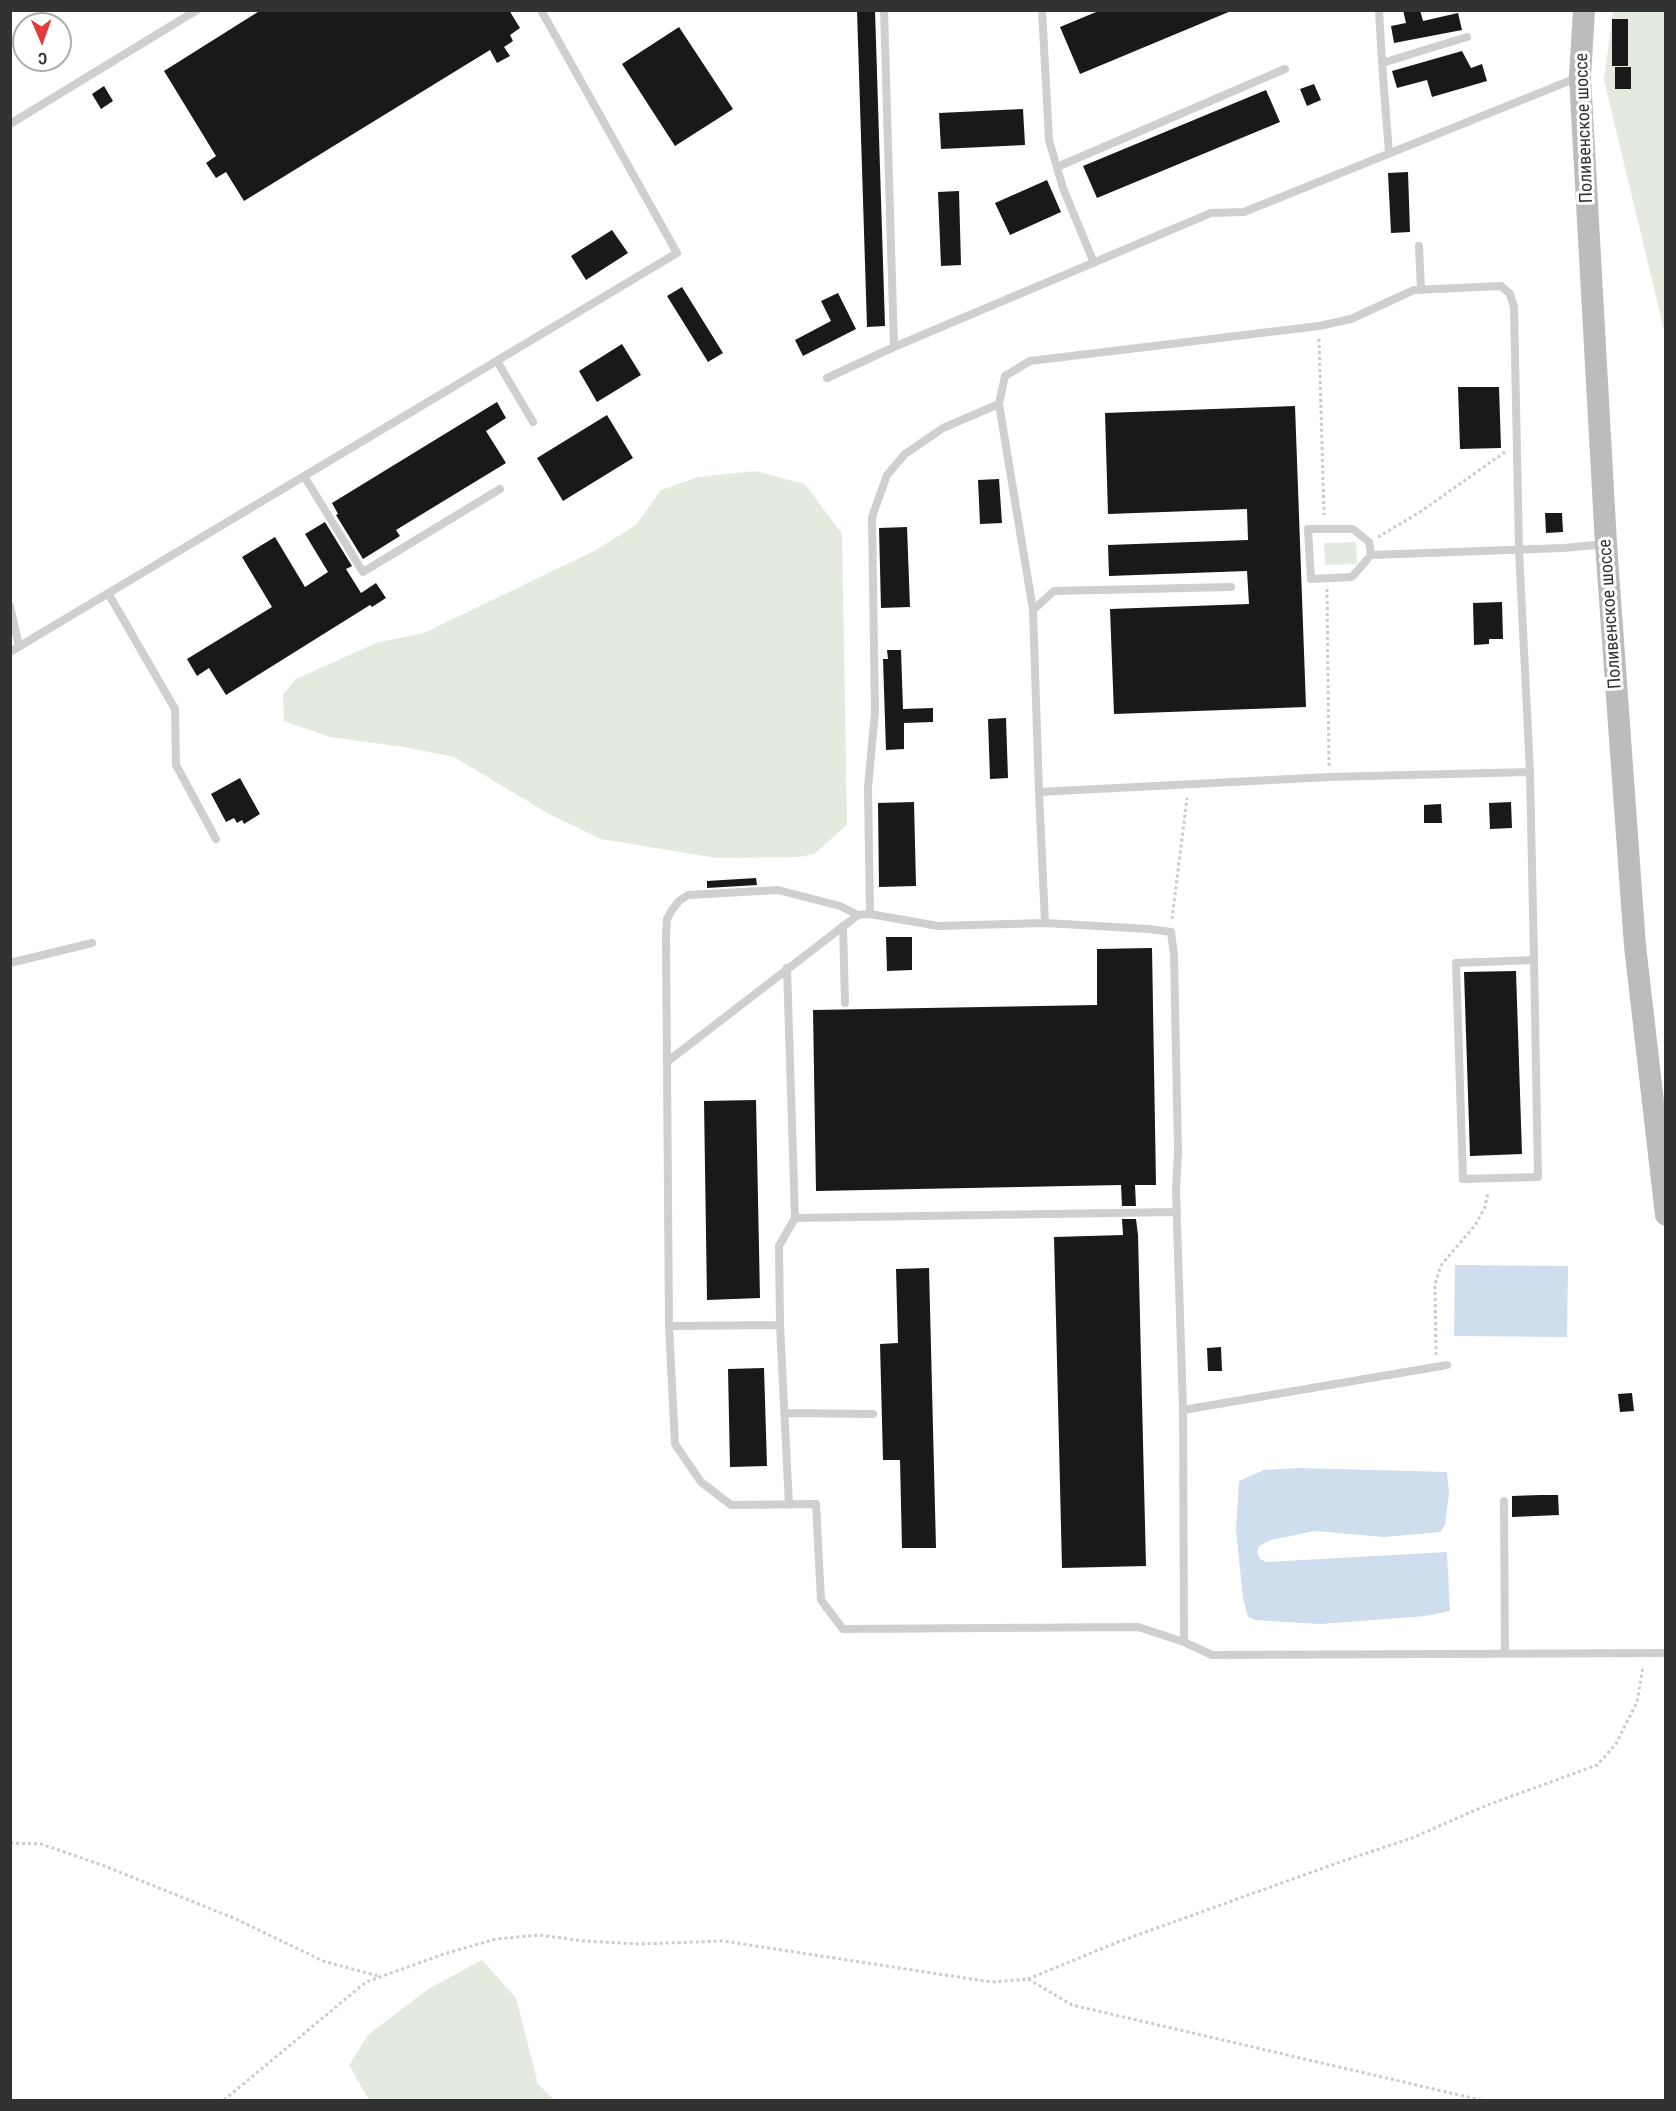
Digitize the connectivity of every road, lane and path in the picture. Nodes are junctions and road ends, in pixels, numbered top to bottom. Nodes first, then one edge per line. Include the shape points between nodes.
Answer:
1 (197, 10) edge
2 (541, 10) edge
3 (884, 10) edge
4 (1042, 10) edge
5 (1379, 10) edge
6 (1584, 10) edge
7 (1467, 37) dead end
8 (1382, 63) junction
9 (1285, 69) dead end
10 (1580, 77) junction
11 (10, 124) edge
12 (1389, 153) junction
13 (1057, 167) junction
14 (1419, 246) dead end
15 (1094, 263) junction
16 (1420, 290) junction
17 (1319, 326) junction
18 (894, 347) junction
19 (497, 361) junction
20 (827, 378) dead end
21 (999, 404) junction
22 (533, 422) dead end
23 (1516, 444) junction
24 (304, 476) junction
25 (500, 489) dead end
26 (1324, 529) junction
27 (1369, 542) junction
28 (1606, 544) junction
29 (1520, 550) junction
30 (1371, 555) junction
31 (1327, 579) junction
32 (1231, 587) dead end
33 (108, 593) junction
34 (10, 606) edge
35 (1034, 610) junction
36 (19, 646) junction
37 (10, 652) edge
38 (1530, 772) junction
39 (1329, 777) junction
40 (1188, 784) junction
41 (1038, 792) junction
42 (216, 839) dead end
43 (870, 914) junction
44 (858, 915) junction
45 (1045, 923) junction
46 (843, 926) junction
47 (1171, 932) junction
48 (92, 943) dead end
49 (1534, 960) junction
50 (10, 963) edge
51 (787, 968) junction
52 (845, 1003) dead end
53 (668, 1061) junction
54 (1487, 1178) junction
55 (1176, 1212) junction
56 (1665, 1215) edge
57 (795, 1218) junction
58 (780, 1325) junction
59 (669, 1326) junction
60 (1447, 1365) dead end
61 (1437, 1366) junction
62 (1183, 1410) junction
63 (785, 1413) junction
64 (873, 1414) dead end
65 (1504, 1501) dead end
66 (789, 1505) junction
67 (1184, 1642) junction
68 (1505, 1653) junction
69 (1645, 1653) junction
70 (1665, 1653) edge
71 (10, 1843) edge
72 (380, 1977) junction
73 (1028, 1979) junction
74 (224, 2100) edge
75 (1481, 2100) edge

1 - 11 lane
2 - 19 lane via 677,253
3 - 18 lane
4 - 13 lane via 1049,140
5 - 8 lane
6 - 10 street, Поливенское шоссе
7 - 8 lane
8 - 12 lane
9 - 13 lane
10 - 12 lane
10 - 28 street, Поливенское шоссе
12 - 15 lane via 1244,212 1211,213
13 - 15 lane
14 - 16 lane
15 - 18 lane
16 - 17 lane via 1351,319
16 - 23 lane via 1501,286 1510,294 1514,308
17 - 21 lane via 1030,361 1005,376
17 - 26 path
18 - 20 lane
19 - 22 lane
19 - 24 lane
21 - 35 lane
21 - 43 lane via 943,428 905,454 887,475 872,517 875,712 868,788
23 - 27 path via 1420,512
23 - 29 lane
24 - 25 lane via 363,572
24 - 33 lane
26 - 27 lane via 1353,529
26 - 31 lane via 1308,529 1309,549 1311,579
27 - 30 lane
28 - 29 lane
28 - 56 street, Поливенское шоссе via 1635,946
29 - 30 lane
29 - 38 lane
30 - 31 lane via 1352,577
31 - 39 path
32 - 35 lane via 1054,591
33 - 36 lane
33 - 42 lane via 176,709 176,765
34 - 36 lane
35 - 41 lane
36 - 37 lane
38 - 39 lane
38 - 49 lane
39 - 40 lane
40 - 41 lane
40 - 47 path
41 - 45 lane
43 - 44 lane
43 - 45 lane via 938,926
44 - 46 lane
44 - 53 lane via 840,906 778,890 688,895 678,901 667,919
45 - 47 lane
46 - 51 lane
46 - 52 lane
47 - 55 lane via 1178,1129
48 - 50 lane
49 - 54 lane via 1538,1177
49 - 54 lane via 1456,963 1463,1179
51 - 53 lane
51 - 57 lane
53 - 59 lane
54 - 61 path via 1481,1216 1439,1271
55 - 57 lane
55 - 62 lane
57 - 58 lane via 779,1246
58 - 59 lane
58 - 63 lane
59 - 66 lane via 675,1444 701,1482 730,1505
60 - 61 lane
61 - 62 lane
62 - 67 lane
63 - 64 lane
63 - 66 lane
65 - 68 lane
66 - 67 lane via 816,1504 821,1600 843,1629 1138,1627
67 - 68 lane via 1212,1655
68 - 69 lane
69 - 70 lane
69 - 73 path via 1637,1702 1616,1744 1597,1765 1412,1838 1118,1942
71 - 72 path via 41,1844 102,1866 236,1919 323,1961
72 - 73 path via 496,1939 539,1935 640,1944 723,1941 991,1982
72 - 74 path via 366,1982
73 - 75 path via 1072,2005

